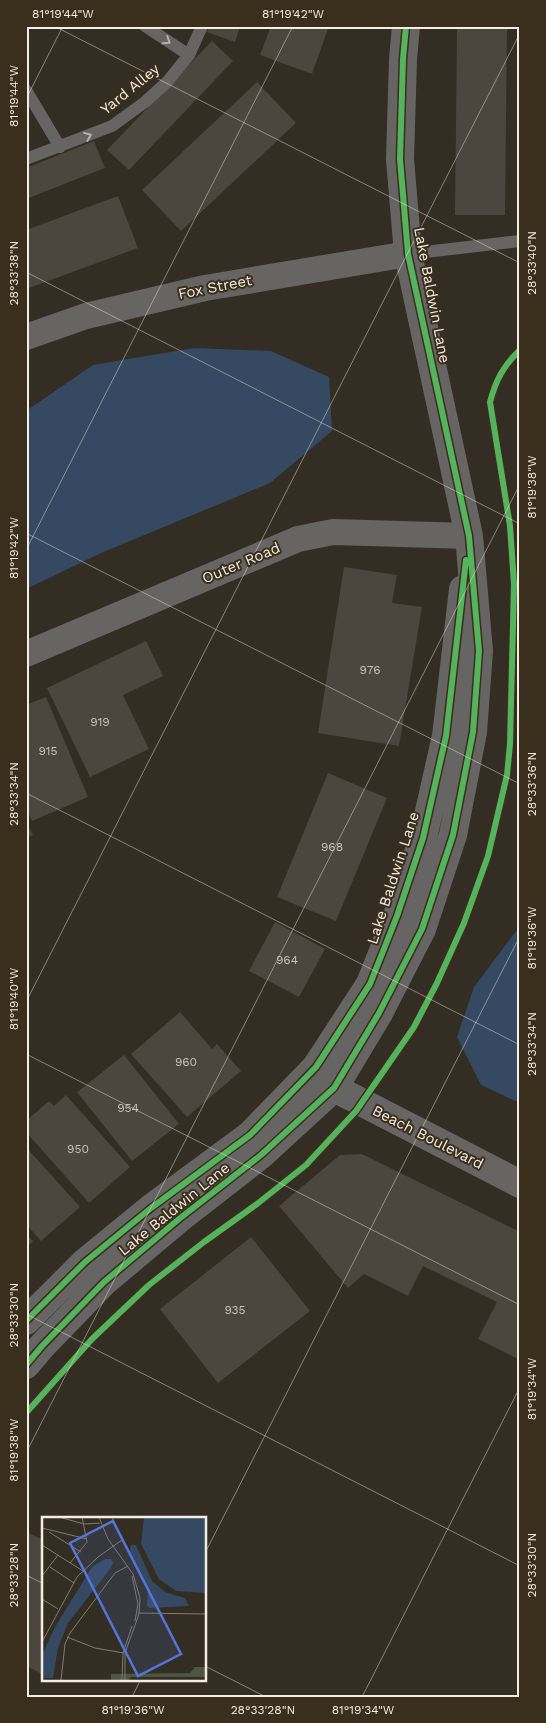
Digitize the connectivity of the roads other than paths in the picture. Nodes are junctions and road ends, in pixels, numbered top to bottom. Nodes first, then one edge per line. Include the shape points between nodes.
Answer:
1 (145, 26) edge
2 (202, 26) edge
3 (406, 26) edge
4 (189, 55) junction
5 (26, 90) edge
6 (60, 148) junction
7 (26, 159) edge
8 (520, 241) edge
9 (408, 254) junction
10 (26, 337) edge
11 (469, 536) junction
12 (26, 654) edge
13 (316, 1067) junction
14 (334, 1088) junction
15 (520, 1184) edge
16 (26, 1321) edge
17 (26, 1365) edge

1 -> 4 lane
2 - 4 lane, Yard Alley
3 - 9 street, Lake Baldwin Lane via 400,159
6 -> 4 lane, Yard Alley via 112,126 167,82
5 - 6 lane
6 - 7 lane, Yard Alley
8 - 9 lane
9 - 10 street, Fox Street via 205,288 86,316
9 - 11 street, Lake Baldwin Lane
11 - 12 street, Outer Road via 333,532 298,539
11 - 13 street, Lake Baldwin Lane via 446,736 423,838 370,984
11 - 14 street, Lake Baldwin Lane via 479,651 473,732 452,835 422,929 379,1013
13 - 14 street, Beach Boulevard
13 - 16 street, Lake Baldwin Lane via 250,1135 151,1208 85,1262
14 - 15 street, Beach Boulevard
14 - 17 street, Lake Baldwin Lane via 261,1155 104,1282

